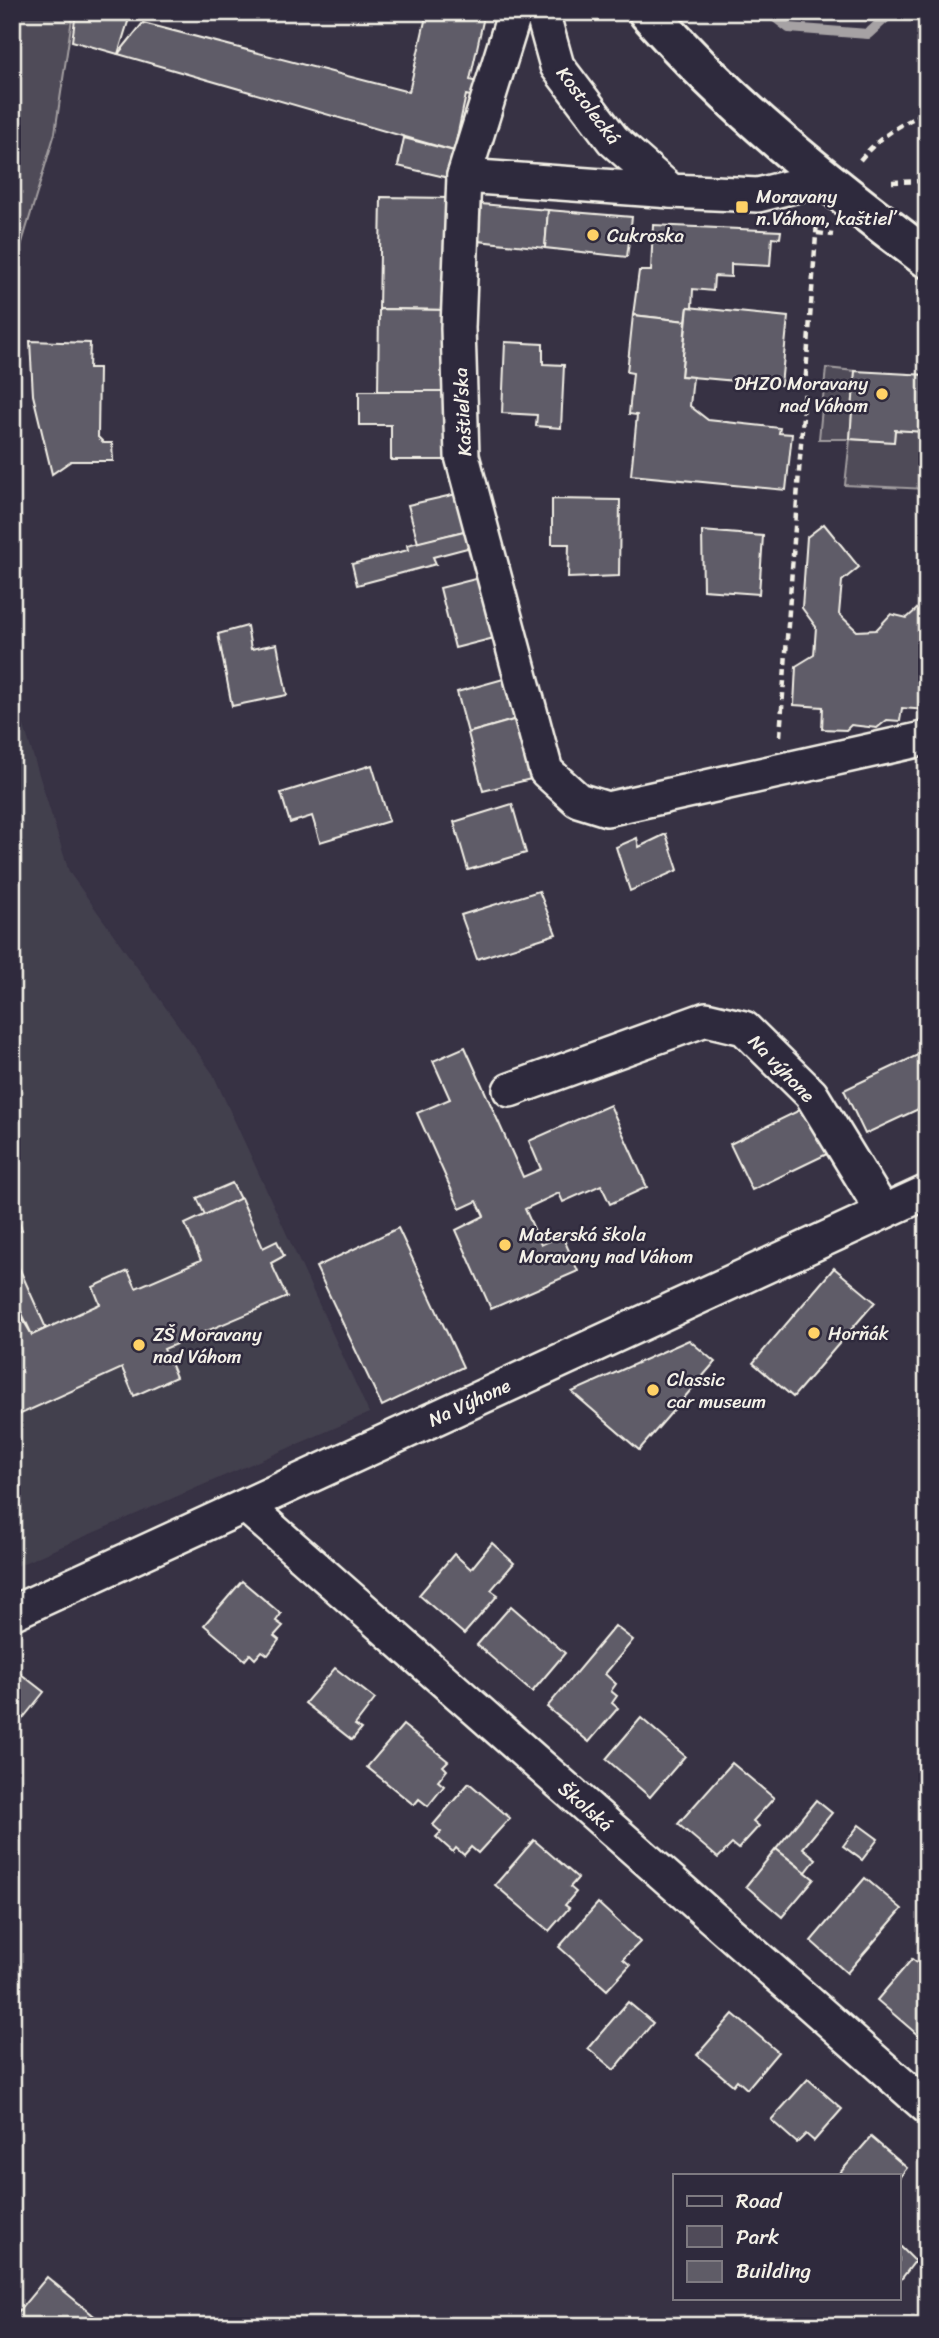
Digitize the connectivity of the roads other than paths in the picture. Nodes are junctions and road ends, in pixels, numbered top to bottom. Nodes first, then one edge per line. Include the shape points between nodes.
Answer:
1 (515, 12) edge
2 (542, 12) edge
3 (648, 12) edge
4 (464, 176) junction
5 (822, 179) junction
6 (671, 191) junction
7 (927, 258) edge
8 (927, 738) edge
9 (510, 1090) dead end
10 (927, 1192) edge
11 (883, 1212) junction
12 (246, 1506) junction
13 (12, 1613) edge
14 (927, 2107) edge

1 - 4 street
2 - 6 street, Kostolecká via 557,66 613,140
3 - 5 main road via 715,86
4 - 6 street
4 - 8 street, Kaštieľska via 458,328 462,456 546,771 578,800 607,808
5 - 6 street via 758,195
5 - 7 main road
9 - 11 street, Na výhone via 706,1019 744,1028 811,1094
10 - 11 street, Na Výhone
11 - 12 street, Na Výhone
12 - 13 street, Na Výhone
12 - 14 street, Školská

